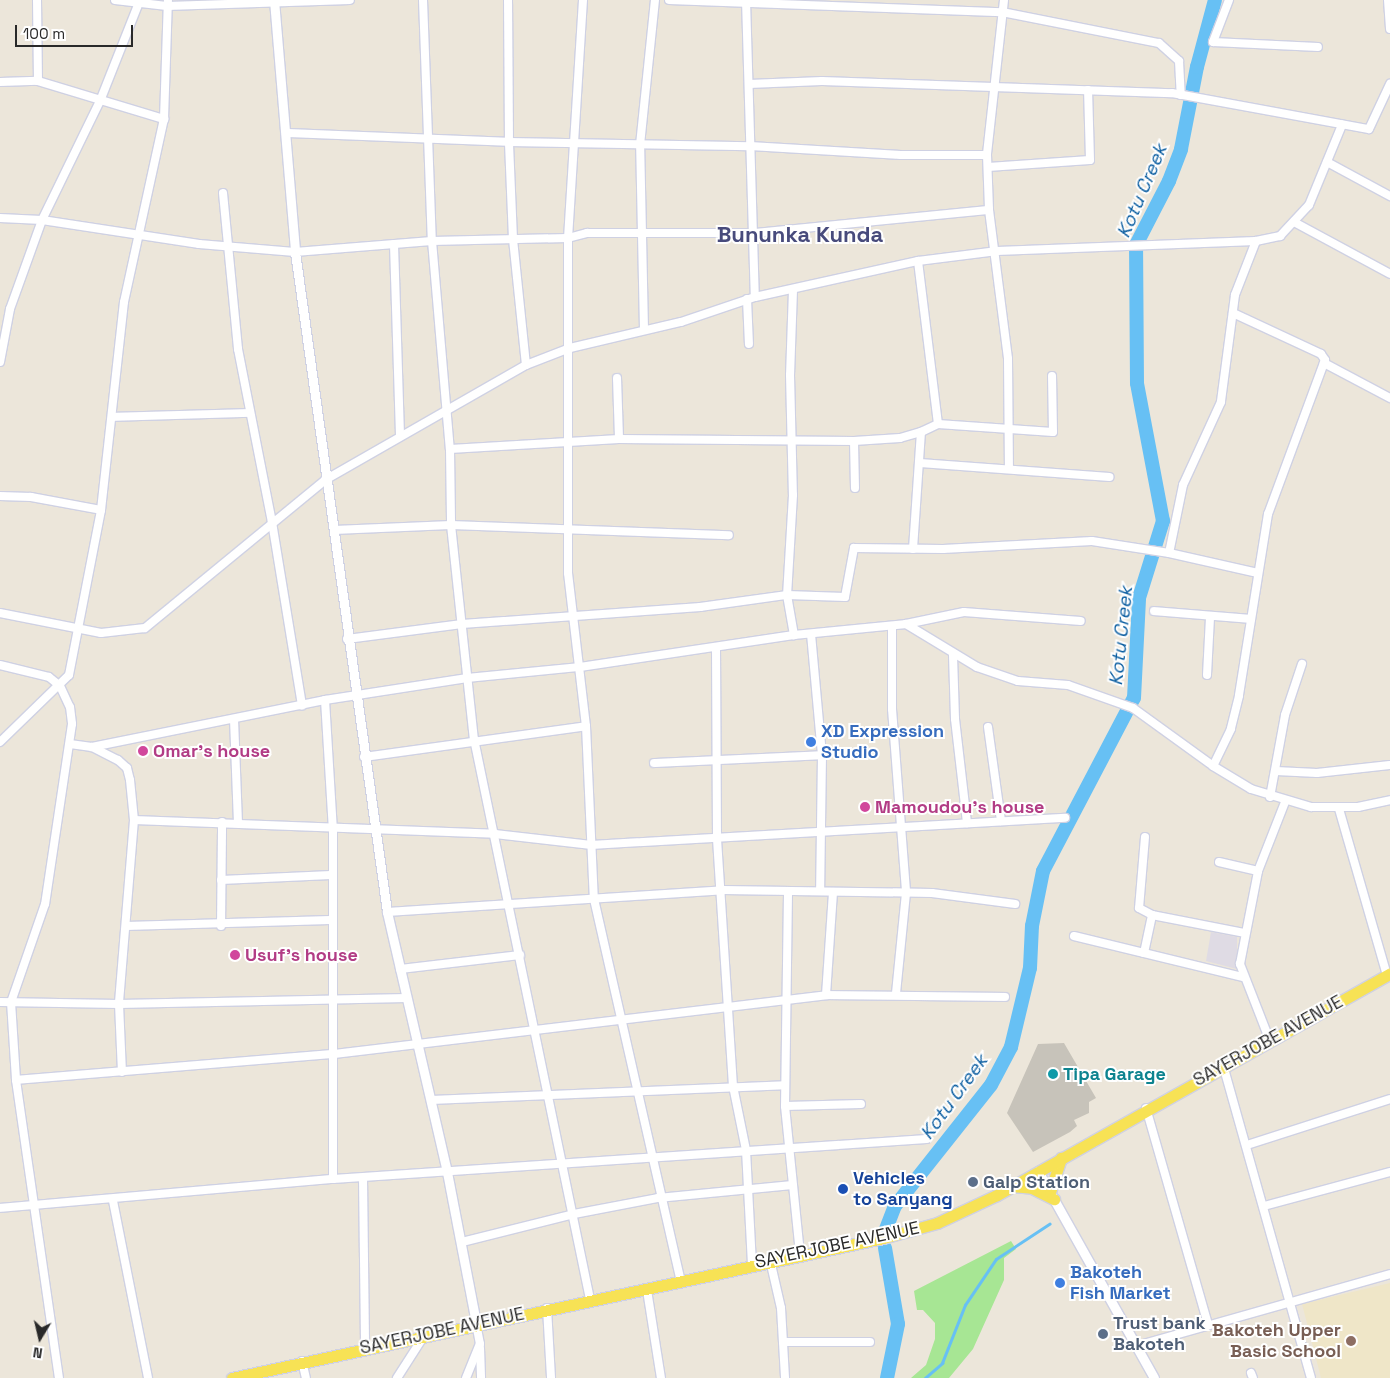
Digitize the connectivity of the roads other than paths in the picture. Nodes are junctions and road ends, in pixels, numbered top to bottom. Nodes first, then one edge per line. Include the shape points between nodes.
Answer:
1 (37, 0) edge
2 (115, 0) edge
3 (350, 0) edge
4 (423, 0) edge
5 (508, 0) edge
6 (584, 0) edge
7 (655, 0) edge
8 (669, 0) edge
9 (1004, 0) edge
10 (1229, 0) edge
11 (1388, 0) edge
12 (746, 1) edge
13 (139, 2) edge
14 (274, 2) edge
15 (838, 2) edge
16 (167, 3) edge
17 (1002, 12) junction
18 (1390, 30) edge
19 (1318, 47) dead end
20 (0, 82) edge
21 (38, 82) junction
22 (749, 84) junction
23 (1390, 84) edge
24 (991, 89) junction
25 (1088, 90) junction
26 (1181, 95) junction
27 (100, 101) junction
28 (164, 119) junction
29 (1342, 125) junction
30 (286, 133) junction
31 (430, 141) junction
32 (509, 142) junction
33 (572, 144) junction
34 (640, 145) junction
35 (750, 146) junction
36 (987, 155) junction
37 (1327, 162) junction
38 (988, 167) junction
39 (224, 193) dead end
40 (1390, 196) edge
41 (989, 210) junction
42 (0, 218) edge
43 (42, 220) junction
44 (1294, 222) junction
45 (754, 233) junction
46 (639, 234) junction
47 (139, 236) junction
48 (568, 238) junction
49 (513, 239) junction
50 (432, 241) junction
51 (1256, 241) junction
52 (394, 244) junction
53 (226, 247) junction
54 (997, 251) junction
55 (295, 252) junction
56 (918, 261) junction
57 (1390, 274) edge
58 (793, 290) junction
59 (751, 298) junction
60 (1233, 313) junction
61 (644, 330) junction
62 (749, 344) dead end
63 (570, 348) junction
64 (0, 362) edge
65 (1324, 363) junction
66 (526, 365) junction
67 (1052, 376) dead end
68 (617, 378) dead end
69 (1390, 398) edge
70 (447, 410) junction
71 (248, 413) junction
72 (112, 417) junction
73 (938, 424) junction
74 (1012, 430) junction
75 (921, 432) junction
76 (400, 436) junction
77 (619, 439) junction
78 (568, 440) junction
79 (793, 441) junction
80 (854, 441) junction
81 (450, 449) junction
82 (920, 463) junction
83 (1009, 467) junction
84 (1109, 477) dead end
85 (325, 480) junction
86 (855, 488) dead end
87 (0, 496) edge
88 (102, 510) junction
89 (272, 522) junction
90 (451, 525) junction
91 (334, 530) junction
92 (568, 530) junction
93 (728, 535) dead end
94 (913, 550) junction
95 (1169, 553) junction
96 (1258, 573) junction
97 (787, 594) junction
98 (1154, 611) dead end
99 (0, 613) edge
100 (1210, 617) junction
101 (572, 618) junction
102 (1251, 619) junction
103 (1080, 621) dead end
104 (462, 624) junction
105 (906, 624) junction
106 (892, 626) junction
107 (79, 628) junction
108 (811, 634) junction
109 (794, 635) junction
110 (347, 639) junction
111 (716, 647) junction
112 (952, 656) junction
113 (1302, 664) dead end
114 (0, 665) edge
115 (580, 667) junction
116 (1207, 675) dead end
117 (467, 678) junction
118 (60, 686) junction
119 (355, 696) junction
120 (325, 700) junction
121 (302, 706) junction
122 (234, 719) junction
123 (586, 726) junction
124 (988, 727) dead end
125 (474, 739) junction
126 (0, 742) edge
127 (70, 744) junction
128 (92, 747) junction
129 (822, 755) junction
130 (364, 757) junction
131 (717, 763) junction
132 (654, 764) dead end
133 (1390, 765) edge
134 (1213, 766) junction
135 (1276, 771) junction
136 (1270, 797) junction
137 (1390, 800) edge
138 (1285, 802) junction
139 (1339, 809) junction
140 (1065, 818) dead end
141 (134, 820) junction
142 (1001, 820) junction
143 (222, 822) junction
144 (238, 822) junction
145 (967, 823) junction
146 (903, 825) junction
147 (332, 830) junction
148 (376, 831) junction
149 (823, 832) junction
150 (495, 834) junction
151 (1145, 837) dead end
152 (717, 839) junction
153 (591, 845) junction
154 (1219, 862) dead end
155 (1258, 871) junction
156 (331, 875) junction
157 (220, 880) junction
158 (722, 890) junction
159 (820, 891) junction
160 (833, 892) junction
161 (788, 893) junction
162 (906, 893) junction
163 (594, 899) junction
164 (1015, 904) dead end
165 (510, 907) junction
166 (387, 912) junction
167 (1152, 914) junction
168 (330, 920) junction
169 (126, 926) junction
170 (221, 926) junction
171 (1245, 932) junction
172 (1074, 936) dead end
173 (1144, 953) junction
174 (520, 955) junction
175 (400, 969) junction
176 (1389, 975) edge
177 (1242, 977) junction
178 (896, 994) junction
179 (826, 995) junction
180 (332, 997) junction
181 (1005, 997) dead end
182 (407, 998) junction
183 (0, 1002) edge
184 (11, 1002) junction
185 (786, 1002) junction
186 (119, 1004) junction
187 (730, 1010) junction
188 (620, 1021) junction
189 (536, 1028) junction
190 (1270, 1041) junction
191 (418, 1044) junction
192 (334, 1054) junction
193 (1223, 1065) junction
194 (122, 1072) junction
195 (16, 1080) junction
196 (785, 1085) junction
197 (733, 1086) junction
198 (636, 1092) junction
199 (548, 1095) junction
200 (1390, 1099) edge
201 (431, 1100) junction
202 (861, 1104) dead end
203 (785, 1106) junction
204 (1146, 1108) junction
205 (927, 1139) dead end
206 (1247, 1145) junction
207 (789, 1149) junction
208 (746, 1150) junction
209 (650, 1158) junction
210 (1061, 1158) junction
211 (562, 1162) junction
212 (1038, 1171) junction
213 (447, 1172) junction
214 (1390, 1172) edge
215 (363, 1178) junction
216 (333, 1179) junction
217 (792, 1185) junction
218 (1011, 1186) junction
219 (749, 1189) junction
220 (1052, 1195) junction
221 (658, 1198) junction
222 (113, 1201) junction
223 (36, 1203) junction
224 (1264, 1206) junction
225 (0, 1208) edge
226 (574, 1214) junction
227 (462, 1242) junction
228 (800, 1254) junction
229 (770, 1260) junction
230 (752, 1264) junction
231 (1390, 1274) edge
232 (680, 1279) junction
233 (647, 1290) junction
234 (590, 1298) junction
235 (1289, 1302) junction
236 (547, 1308) junction
237 (476, 1323) junction
238 (1208, 1324) junction
239 (426, 1334) junction
240 (782, 1342) junction
241 (870, 1342) dead end
242 (480, 1344) junction
243 (1136, 1346) junction
244 (365, 1348) junction
245 (302, 1361) junction
246 (59, 1378) edge
247 (148, 1378) edge
248 (232, 1378) edge
249 (306, 1378) edge
250 (397, 1378) edge
251 (466, 1378) edge
252 (481, 1378) edge
253 (551, 1378) edge
254 (662, 1378) edge
255 (786, 1378) edge
256 (1154, 1378) edge
257 (1311, 1378) edge

1 - 21 street
2 - 13 street
3 - 14 street
4 - 31 street
5 - 32 street
6 - 33 street
7 - 34 street
8 - 12 street
9 - 17 street
10 - 19 street via 1213,42
11 - 18 street
12 - 15 street
12 - 22 street
13 - 16 street
13 - 27 street
14 - 16 street
14 - 30 street
15 - 17 street
16 - 28 street
17 - 24 street
17 - 26 street via 1159,43 1179,62
20 - 21 street
21 - 27 street
22 - 24 street via 822,81
22 - 35 street
23 - 29 street via 1369,129
24 - 25 street via 1052,87
24 - 36 street
25 - 26 street
25 - 38 street via 1090,160
26 - 29 street
27 - 28 street
27 - 43 street
28 - 47 street
29 - 37 street
30 - 31 street
30 - 55 street
31 - 32 street
31 - 50 street
32 - 33 street
32 - 49 street
33 - 34 street
33 - 48 street
34 - 35 street
34 - 46 street
35 - 36 street via 901,155
35 - 45 street
36 - 38 street
37 - 40 street
37 - 44 street via 1309,205
38 - 41 street
39 - 53 street
41 - 45 street
41 - 54 street
42 - 43 street
43 - 47 street
43 - 64 street via 10,309
44 - 51 street via 1280,236
44 - 57 street
45 - 46 street
45 - 59 street
46 - 48 street via 587,234
46 - 61 street
47 - 53 street
47 - 72 street via 124,302
48 - 49 street
48 - 63 street
49 - 50 street
49 - 66 street
50 - 52 street
50 - 70 street
51 - 54 street
51 - 60 street via 1239,283
52 - 55 street
52 - 76 street
53 - 55 street
53 - 71 street
54 - 56 street
54 - 74 street
55 - 85 street
56 - 58 street
56 - 73 street
58 - 59 street
58 - 79 street
59 - 61 street via 681,322
59 - 62 street
60 - 65 street via 1321,354
60 - 95 street via 1221,402 1183,485
61 - 63 street
63 - 66 street
63 - 78 street
65 - 69 street
65 - 96 street via 1274,496
66 - 70 street
67 - 74 street via 1053,432
68 - 77 street
70 - 76 street
70 - 81 street
71 - 72 street
71 - 89 street
72 - 88 street
73 - 74 street
73 - 75 street
74 - 83 street
75 - 80 street via 900,438
75 - 82 street
76 - 85 street
77 - 78 street
77 - 79 street
78 - 81 street
78 - 92 street
79 - 80 street
79 - 97 street
80 - 86 street
81 - 90 street
82 - 83 street
82 - 94 street
83 - 84 street
85 - 89 street
85 - 91 street
87 - 88 street via 31,496
88 - 107 street
89 - 107 street via 144,628 100,633
89 - 121 street
90 - 91 street
90 - 92 street
90 - 104 street
91 - 110 street
92 - 93 street
92 - 101 street
94 - 95 street via 1092,541
94 - 97 street via 854,548 845,597
95 - 96 street
96 - 102 street
97 - 101 street
97 - 109 street
98 - 100 street
99 - 107 street
100 - 102 street
100 - 116 street
101 - 104 street
101 - 115 street
102 - 134 street via 1235,718
103 - 105 street via 964,612
104 - 110 street
104 - 117 street
105 - 106 street
105 - 112 street
106 - 108 street
106 - 146 street via 892,709
107 - 118 street via 69,675
108 - 109 street
108 - 129 street
109 - 111 street
110 - 119 street
111 - 115 street
111 - 131 street
112 - 134 street via 1007,678 1054,681 1130,706
112 - 145 street via 955,719
113 - 135 street via 1285,715
114 - 118 street via 49,677
115 - 117 street
115 - 123 street
117 - 119 street
117 - 125 street
118 - 126 street
118 - 127 street via 70,707
119 - 120 street
119 - 130 street
120 - 121 street
120 - 147 street
121 - 122 street
122 - 128 street
122 - 144 street
123 - 125 street
123 - 153 street
124 - 142 street
125 - 130 street
125 - 150 street
127 - 128 street
127 - 184 street via 45,904
128 - 141 street via 127,768
129 - 131 street
129 - 149 street
130 - 148 street
131 - 132 street
131 - 152 street
133 - 135 street via 1317,773
134 - 136 street
135 - 136 street
136 - 138 street
137 - 139 street
138 - 139 street
138 - 155 street
139 - 176 street
140 - 142 street
141 - 143 street
141 - 169 street
142 - 145 street
143 - 144 street
143 - 157 street
144 - 147 street
145 - 146 street
146 - 149 street
146 - 162 street
147 - 148 street
147 - 156 street
148 - 150 street
148 - 166 street
149 - 152 street
149 - 159 street
150 - 153 street
150 - 165 street
151 - 167 street via 1139,908
152 - 153 street
152 - 158 street
153 - 163 street
154 - 155 street
155 - 171 street
156 - 157 street
156 - 168 street
157 - 170 street
158 - 161 street
158 - 163 street
158 - 187 street
159 - 160 street
159 - 161 street
160 - 162 street
160 - 179 street
161 - 185 street
162 - 164 street
162 - 178 street
163 - 165 street
163 - 188 street
165 - 166 street
165 - 174 street
166 - 175 street
167 - 171 street
167 - 173 street
168 - 170 street
168 - 180 street
169 - 170 street
169 - 186 street
171 - 177 street via 1240,964
172 - 173 street
173 - 177 street
174 - 175 street
174 - 189 street
175 - 182 street
176 - 190 main road, SAYERJOBE AVENUE
177 - 190 street
178 - 179 street
178 - 181 street
179 - 185 street
180 - 182 street
180 - 186 street
180 - 192 street
182 - 191 street
183 - 184 street
184 - 186 street
184 - 195 street
185 - 187 street
185 - 196 street
186 - 194 street
187 - 188 street
187 - 197 street
188 - 189 street
188 - 198 street
189 - 191 street
189 - 199 street
190 - 193 main road, SAYERJOBE AVENUE
191 - 192 street
191 - 201 street
192 - 194 street
192 - 216 street
193 - 204 main road, SAYERJOBE AVENUE
193 - 206 street
194 - 195 street
195 - 223 street
196 - 197 street
196 - 203 street
197 - 198 street
197 - 208 street
198 - 199 street
198 - 209 street
199 - 201 street
199 - 211 street
200 - 206 street
201 - 213 street
202 - 203 street
203 - 207 street
204 - 210 main road, SAYERJOBE AVENUE
204 - 238 street
205 - 207 street
206 - 224 street
207 - 208 street
207 - 217 street
208 - 209 street
208 - 219 street
209 - 211 street
209 - 221 street
210 - 212 main road, SAYERJOBE AVENUE
210 - 220 main road via 1052,1175
211 - 213 street
211 - 226 street
212 - 218 main road, SAYERJOBE AVENUE
212 - 220 street
213 - 215 street
213 - 227 street
214 - 224 street
215 - 216 street
215 - 244 street
216 - 222 street
217 - 219 street
217 - 228 street
218 - 220 main road via 1032,1188
218 - 228 main road, SAYERJOBE AVENUE via 937,1223
219 - 221 street
219 - 230 street
220 - 243 street
221 - 226 street
221 - 232 street
222 - 223 street
222 - 247 street
223 - 225 street
223 - 246 street
224 - 235 street
226 - 227 street
226 - 234 street
227 - 237 street
228 - 229 main road, SAYERJOBE AVENUE
229 - 230 main road, SAYERJOBE AVENUE
229 - 240 street via 781,1308
230 - 232 main road, SAYERJOBE AVENUE
231 - 235 street
232 - 233 main road, SAYERJOBE AVENUE
233 - 234 main road, SAYERJOBE AVENUE
233 - 254 street
234 - 236 main road, SAYERJOBE AVENUE
235 - 238 street
235 - 257 street
236 - 237 main road, SAYERJOBE AVENUE
236 - 253 street
237 - 239 main road, SAYERJOBE AVENUE
237 - 242 street
238 - 243 street
239 - 244 main road, SAYERJOBE AVENUE
239 - 250 street
240 - 241 street
240 - 255 street
242 - 251 street
242 - 252 street
243 - 256 street
244 - 245 main road, SAYERJOBE AVENUE
245 - 248 main road, SAYERJOBE AVENUE
245 - 249 street

